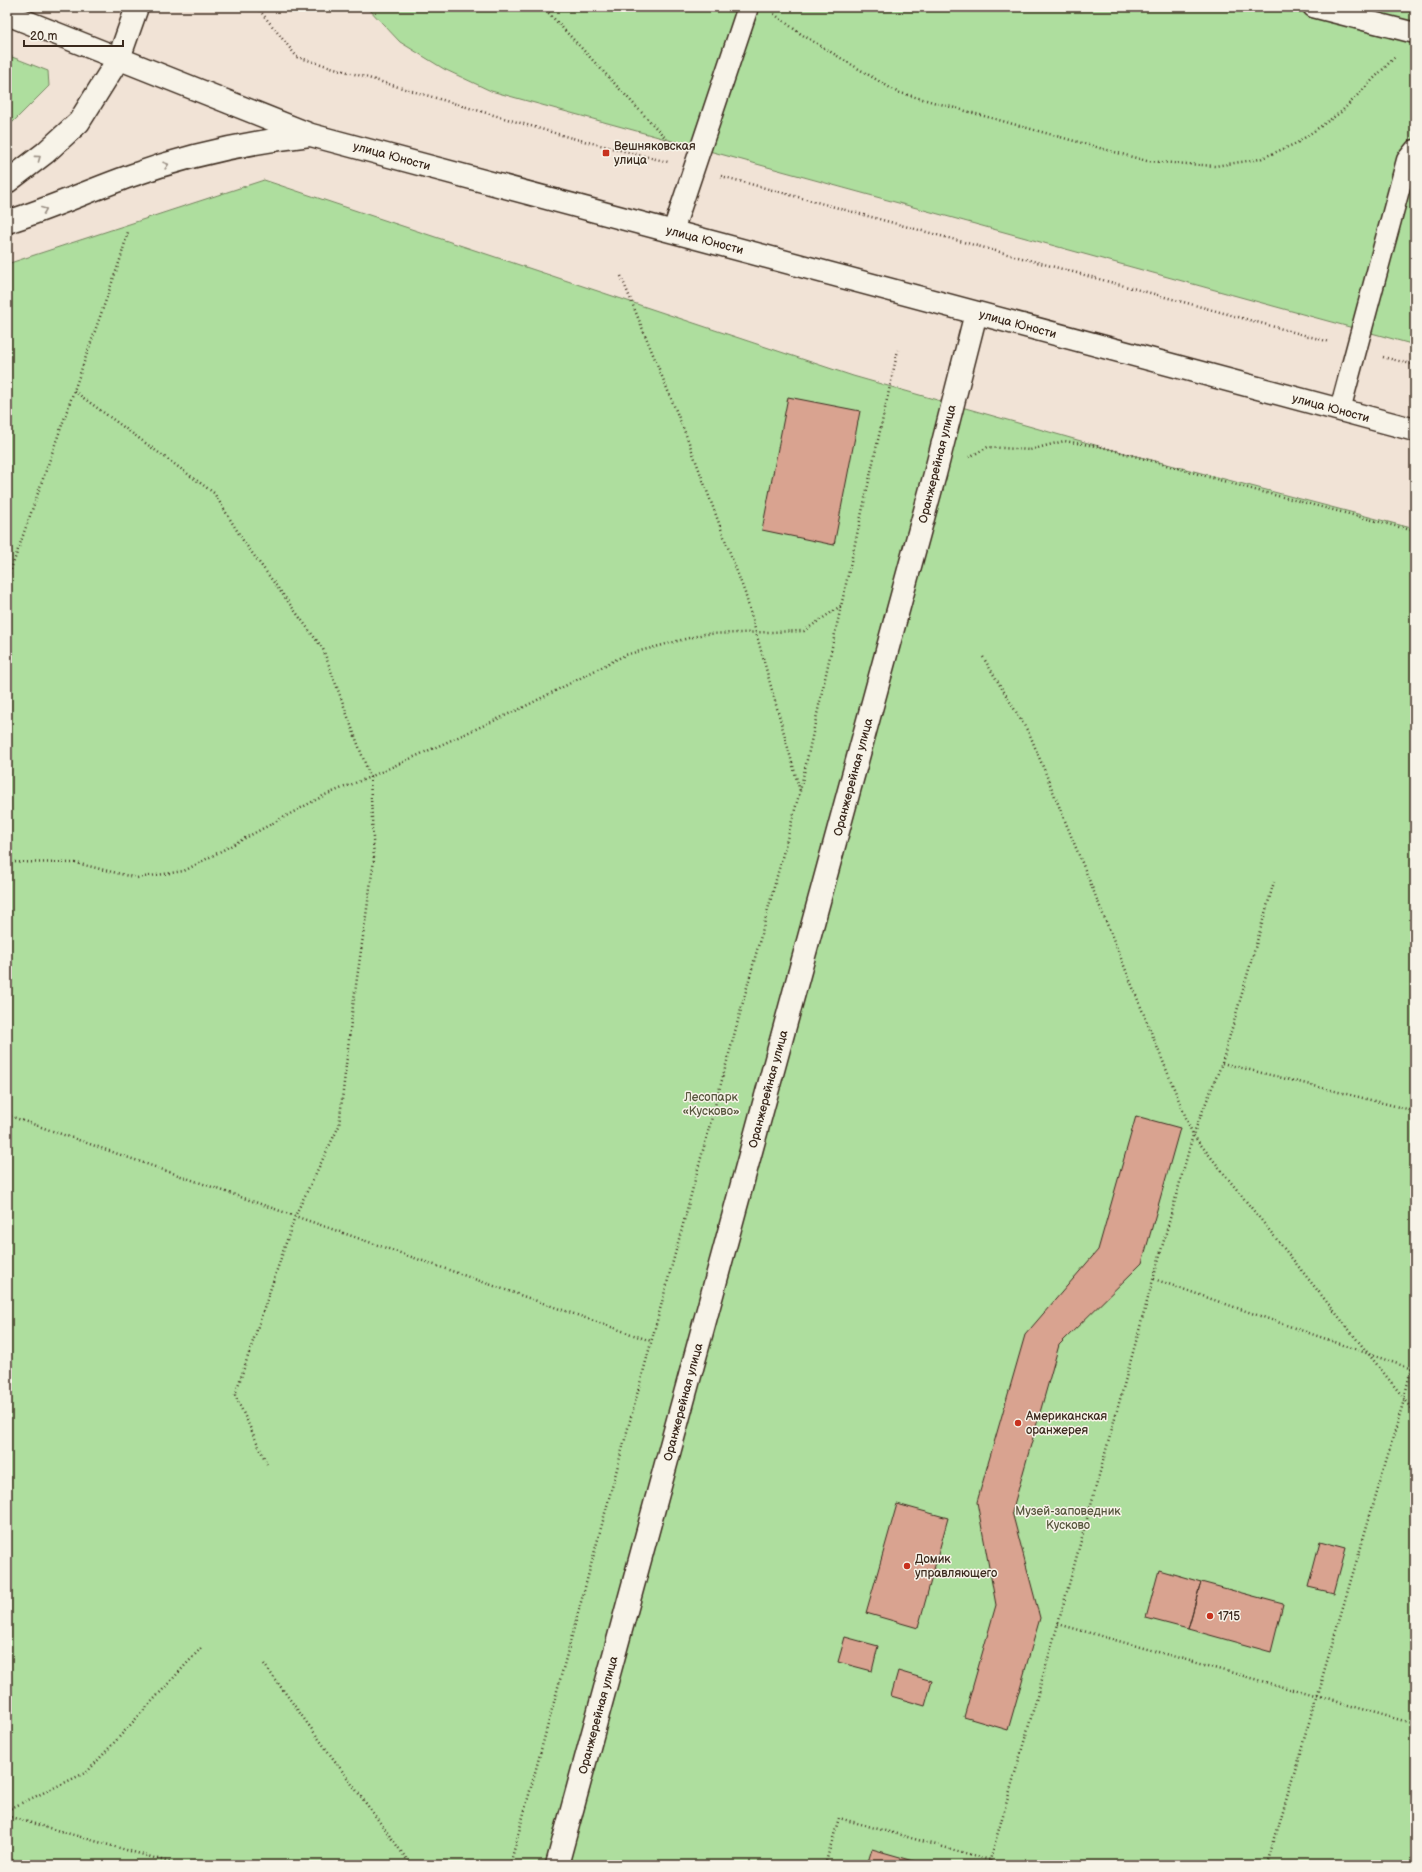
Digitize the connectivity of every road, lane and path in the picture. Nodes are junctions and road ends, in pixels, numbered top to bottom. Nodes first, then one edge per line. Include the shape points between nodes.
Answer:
1 (137, 7) edge
2 (257, 7) edge
3 (543, 7) edge
4 (748, 7) edge
5 (1313, 7) edge
6 (771, 12) dead end
7 (7, 14) edge
8 (1415, 33) edge
9 (1399, 54) dead end
10 (119, 58) junction
11 (311, 135) junction
12 (1415, 150) edge
13 (694, 168) junction
14 (7, 182) edge
15 (7, 222) edge
16 (673, 231) junction
17 (128, 232) dead end
18 (621, 276) dead end
19 (976, 313) junction
20 (898, 350) dead end
21 (1356, 350) junction
22 (1415, 366) edge
23 (74, 391) junction
24 (1340, 410) junction
25 (1415, 430) edge
26 (935, 474) junction
27 (1415, 531) edge
28 (7, 581) edge
29 (842, 605) junction
30 (756, 632) junction
31 (983, 657) dead end
32 (370, 777) junction
33 (800, 791) junction
34 (7, 862) edge
35 (1274, 882) dead end
36 (1222, 1063) junction
37 (1415, 1111) edge
38 (7, 1115) edge
39 (1193, 1135) junction
40 (295, 1216) junction
41 (1154, 1279) junction
42 (651, 1341) junction
43 (1367, 1353) junction
44 (1411, 1368) junction
45 (1415, 1370) edge
46 (1404, 1400) junction
47 (1415, 1412) edge
48 (267, 1464) dead end
49 (1058, 1624) junction
50 (202, 1647) dead end
51 (264, 1664) dead end
52 (1317, 1696) junction
53 (1415, 1724) edge
54 (7, 1810) edge
55 (7, 1816) edge
56 (990, 1860) junction
57 (179, 1865) edge
58 (411, 1865) edge
59 (510, 1865) edge
60 (557, 1865) edge
61 (824, 1865) edge
62 (992, 1865) edge
63 (1267, 1865) edge

1 - 10 main road
2 - 13 path via 297,57 568,137
3 - 13 path
4 - 13 lane
5 - 8 lane
6 - 9 path via 801,34 897,92 1147,161 1215,166 1260,158 1297,143 1341,112
7 - 10 main road, улица Юности
10 - 11 main road, улица Юности
14 -> 10 main road via 45,153 78,122
15 -> 11 main road via 130,176 196,156 240,145
11 - 16 main road, улица Юности
12 - 21 lane via 1408,160
13 - 16 lane
13 - 21 path
16 - 19 main road, улица Юности
17 - 23 path
18 - 30 path via 688,440 745,592
19 - 24 main road, улица Юности
19 - 26 main road, Оранжерейная улица
20 - 29 path
21 - 22 path
21 - 24 lane
23 - 28 path
23 - 32 path via 214,493 244,542 323,649
24 - 25 main road, улица Юности
26 - 27 path via 988,447 1030,450 1064,441 1102,447
26 - 60 main road, Оранжерейная улица
29 - 30 path via 804,631
29 - 33 path
30 - 32 path via 704,634 625,655 522,708
30 - 33 path
31 - 39 path via 1030,735
32 - 34 path via 325,795 184,871 137,878 76,863
32 - 40 path via 374,860 339,1126
33 - 42 path
35 - 36 path
36 - 37 path
36 - 39 path
38 - 40 path
39 - 41 path
39 - 43 path
40 - 42 path
40 - 48 path via 235,1395
41 - 43 path
41 - 49 path
42 - 59 path
43 - 44 path
43 - 46 path
44 - 45 path
44 - 46 path
46 - 47 path
46 - 52 path
49 - 52 path
49 - 56 path
50 - 54 path via 87,1772
51 - 58 path
52 - 53 path
52 - 63 path
55 - 57 path
56 - 61 path via 839,1818
56 - 62 path

